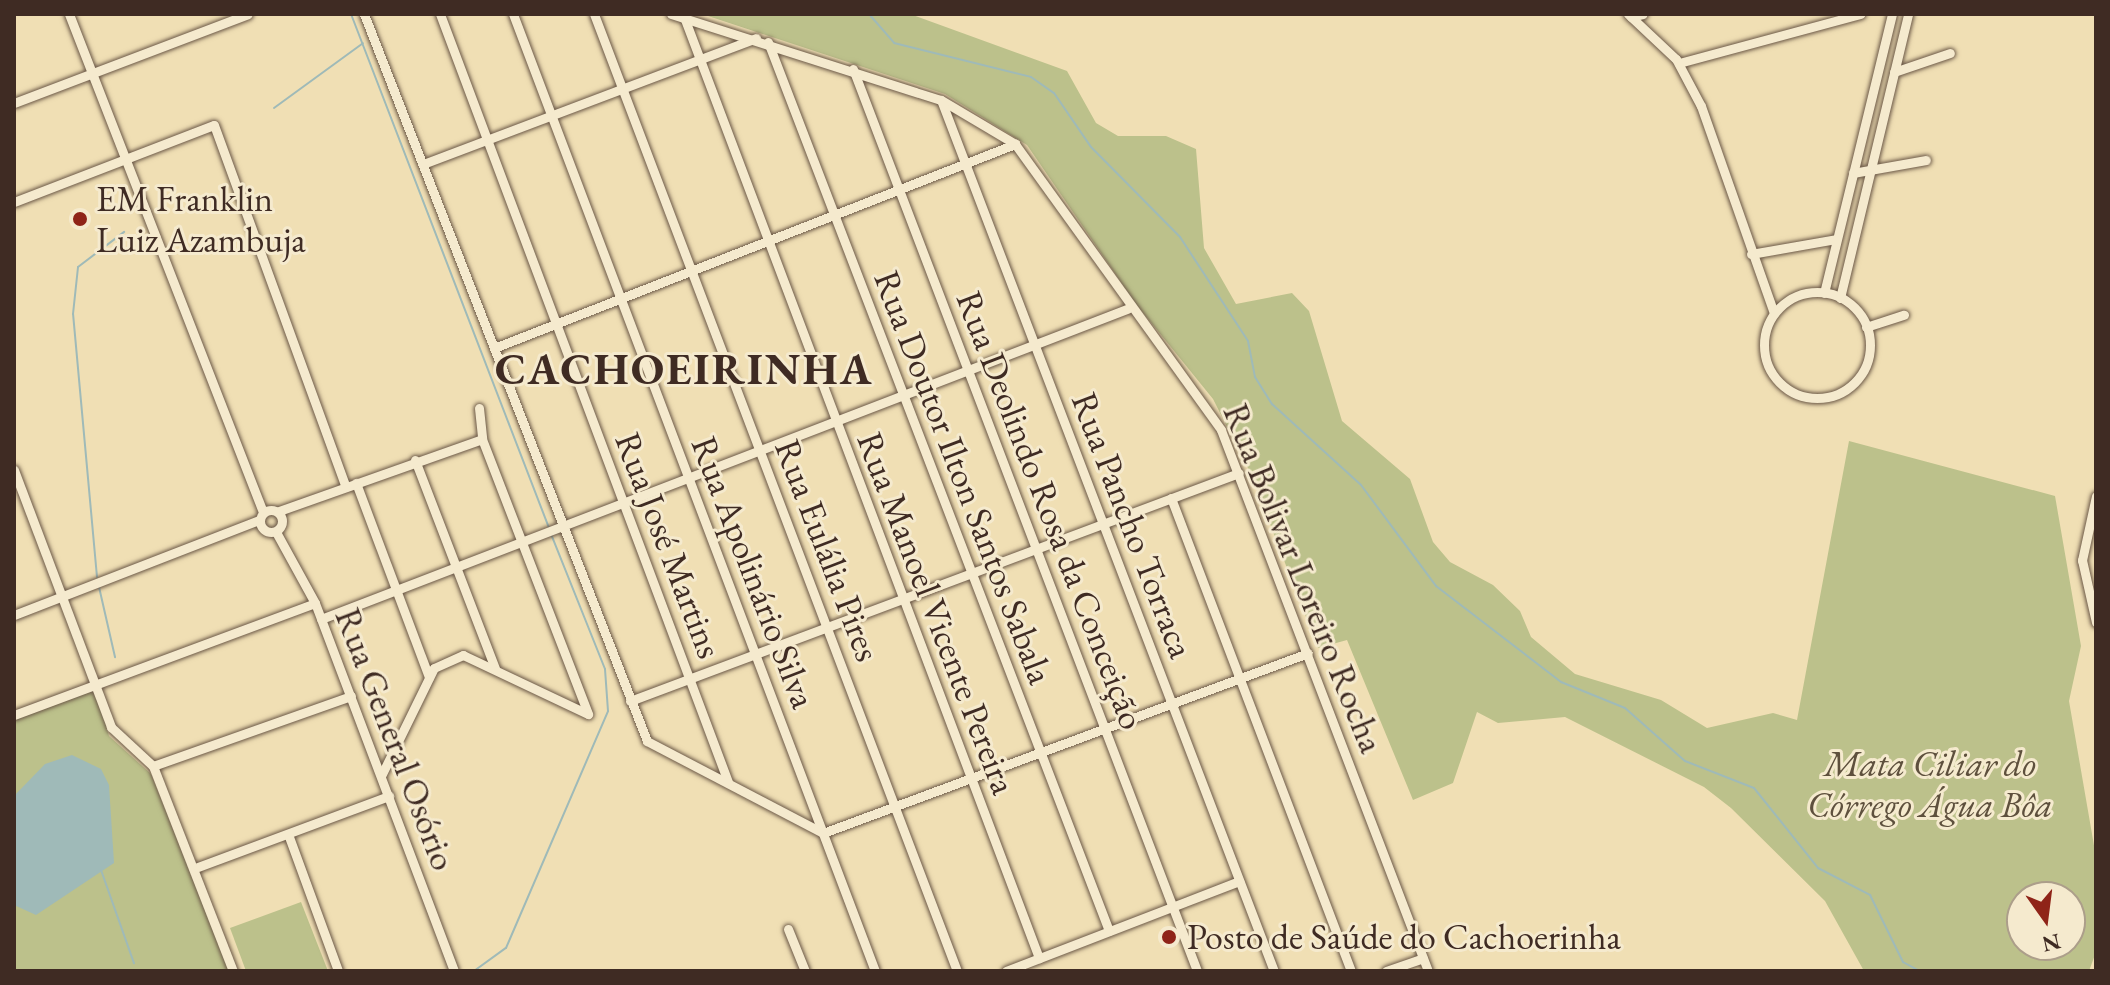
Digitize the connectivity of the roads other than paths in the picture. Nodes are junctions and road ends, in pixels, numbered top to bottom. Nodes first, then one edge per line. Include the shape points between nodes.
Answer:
1 (69, 14) edge
2 (248, 14) edge
3 (364, 14) edge
4 (440, 14) edge
5 (513, 14) edge
6 (594, 14) edge
7 (671, 14) edge
8 (1643, 14) edge
9 (1861, 14) edge
10 (1892, 14) edge
11 (1908, 14) edge
12 (1630, 16) edge
13 (684, 17) junction
14 (756, 38) junction
15 (768, 42) junction
16 (1950, 53) dead end
17 (1679, 63) junction
18 (695, 64) junction
19 (853, 69) junction
20 (1894, 72) junction
21 (91, 74) junction
22 (622, 91) junction
23 (941, 100) junction
24 (14, 103) edge
25 (552, 116) junction
26 (488, 140) junction
27 (1015, 144) junction
28 (123, 160) junction
29 (1926, 160) dead end
30 (969, 162) junction
31 (423, 164) junction
32 (1853, 173) junction
33 (1869, 176) junction
34 (902, 192) junction
35 (14, 202) edge
36 (834, 218) junction
37 (1836, 239) junction
38 (765, 245) junction
39 (1751, 254) junction
40 (692, 273) junction
41 (1824, 293) junction
42 (1840, 298) junction
43 (621, 299) junction
44 (1127, 309) junction
45 (1774, 313) junction
46 (1904, 315) dead end
47 (556, 324) junction
48 (1866, 327) junction
49 (1034, 345) junction
50 (494, 348) junction
51 (968, 371) junction
52 (902, 395) junction
53 (479, 408) dead end
54 (833, 422) junction
55 (482, 439) junction
56 (761, 450) junction
57 (415, 460) junction
58 (14, 470) edge
59 (1239, 473) junction
60 (688, 477) junction
61 (351, 485) junction
62 (2096, 496) edge
63 (1171, 498) junction
64 (623, 502) junction
65 (27, 505) junction
66 (14, 510) edge
67 (279, 511) junction
68 (261, 516) junction
69 (1103, 524) junction
70 (560, 527) junction
71 (276, 532) junction
72 (521, 542) junction
73 (1036, 549) junction
74 (455, 566) junction
75 (971, 573) junction
76 (396, 590) junction
77 (59, 598) junction
78 (901, 600) junction
79 (315, 603) junction
80 (14, 615) edge
81 (321, 619) junction
82 (2096, 622) edge
83 (827, 628) junction
84 (1308, 653) junction
85 (755, 655) junction
86 (495, 668) junction
87 (429, 677) junction
88 (1239, 678) junction
89 (690, 679) junction
90 (96, 684) junction
91 (351, 696) junction
92 (630, 701) junction
93 (1171, 704) junction
94 (14, 715) edge
95 (1104, 729) junction
96 (1040, 752) junction
97 (153, 766) junction
98 (381, 776) junction
99 (970, 778) junction
100 (728, 782) junction
101 (389, 796) junction
102 (895, 807) junction
103 (823, 833) junction
104 (288, 834) junction
105 (198, 867) junction
106 (1239, 881) junction
107 (1172, 907) junction
108 (788, 929) dead end
109 (1109, 931) junction
110 (1039, 958) junction
111 (1423, 958) junction
112 (233, 971) edge
113 (338, 971) edge
114 (454, 971) edge
115 (805, 971) edge
116 (875, 971) edge
117 (957, 971) edge
118 (1006, 971) edge
119 (1197, 971) edge
120 (1274, 971) edge
121 (1351, 971) edge
122 (1386, 971) edge
123 (1428, 971) edge

1 - 21 street
2 - 21 street
3 - 31 street
4 - 26 street, Rua José Martins
5 - 25 street, Rua Apolinário Silva
6 - 22 street, Rua Eulália Pires
7 - 13 street, Rua Bolivar Loreiro Rocha
8 - 12 street
9 - 17 street
10 - 32 street
11 - 20 street
12 - 17 street
13 - 14 street, Rua Bolivar Loreiro Rocha
13 - 18 street, Rua Manoel Vicente Pereira
14 - 15 street, Rua Bolivar Loreiro Rocha
14 - 18 street
15 - 19 street, Rua Bolivar Loreiro Rocha
15 - 36 street, Rua Doutor Ilton Santos Sabala
16 - 20 street
17 - 39 street
18 - 22 street
18 - 38 street, Rua Manoel Vicente Pereira
19 - 23 street, Rua Bolivar Loreiro Rocha
19 - 34 street, Rua Deolindo Rosa da Conceição
20 - 33 street
21 - 24 street
21 - 28 street
22 - 25 street
22 - 40 street, Rua Eulália Pires
23 - 27 street, Rua Bolivar Loreiro Rocha
23 - 30 street, Rua Pancho Torraca
25 - 26 street
25 - 43 street, Rua Apolinário Silva
26 - 31 street
26 - 47 street, Rua José Martins
27 - 30 street
27 - 44 street, Rua Bolivar Loreiro Rocha
28 - 35 street
28 - 61 street via 214,125
28 - 68 street
29 - 33 street
30 - 34 street
30 - 49 street, Rua Pancho Torraca
31 - 50 street
32 - 33 street
32 - 37 street
33 - 42 street
34 - 36 street
34 - 51 street, Rua Deolindo Rosa da Conceição
36 - 38 street
36 - 52 street, Rua Doutor Ilton Santos Sabala
37 - 39 street
37 - 41 street
38 - 40 street
38 - 54 street, Rua Manoel Vicente Pereira
39 - 45 street
40 - 43 street
40 - 56 street, Rua Eulália Pires
41 - 42 street
41 - 45 street via 1799,295
42 - 48 street
43 - 47 street
43 - 60 street, Rua Apolinário Silva
44 - 49 street
44 - 59 street, Rua Bolivar Loreiro Rocha via 1204,402
45 - 48 street via 1765,332 1768,365 1806,396 1853,383 1869,352
46 - 48 street
47 - 50 street
47 - 64 street, Rua José Martins
49 - 51 street
49 - 69 street, Rua Pancho Torraca
50 - 70 street
51 - 52 street
51 - 73 street, Rua Deolindo Rosa da Conceição
52 - 54 street
52 - 75 street, Rua Doutor Ilton Santos Sabala
53 - 55 street
54 - 56 street
54 - 78 street, Rua Manoel Vicente Pereira
55 - 57 street
55 - 72 street
56 - 60 street
56 - 83 street, Rua Eulália Pires
57 - 61 street
57 - 74 street
58 - 65 street
59 - 63 street
59 - 84 street, Rua Bolivar Loreiro Rocha
60 - 64 street
60 - 85 street, Rua Apolinário Silva
61 - 67 street
61 - 76 street
62 - 82 street via 2082,560
63 - 69 street
63 - 88 street
64 - 70 street
64 - 89 street, Rua José Martins
65 - 66 street
65 - 77 street
67 - 68 street
67 - 71 street
68 - 71 street
68 - 77 street
69 - 73 street
69 - 93 street, Rua Pancho Torraca
70 - 72 street
70 - 92 street
71 - 79 street, Rua General Osório
72 - 74 street
72 - 86 street via 588,714
73 - 75 street
73 - 95 street, Rua Deolindo Rosa da Conceição
74 - 76 street
74 - 86 street
75 - 78 street
75 - 96 street, Rua Doutor Ilton Santos Sabala
76 - 81 street
76 - 87 street
77 - 80 street
77 - 90 street
78 - 83 street
78 - 99 street, Rua Manoel Vicente Pereira
79 - 81 street, Rua General Osório
79 - 90 street
81 - 91 street, Rua General Osório
83 - 85 street
83 - 102 street, Rua Eulália Pires
84 - 88 street
84 - 111 street, Rua Bolivar Loreiro Rocha
85 - 89 street
85 - 103 street, Rua Apolinário Silva
86 - 87 street via 463,655
87 - 98 street
88 - 93 street
88 - 121 street
89 - 92 street
89 - 100 street, Rua José Martins
90 - 94 street
90 - 97 street via 117,737
91 - 97 street
91 - 98 street, Rua General Osório
92 - 100 street via 647,741
93 - 95 street
93 - 106 street, Rua Pancho Torraca
95 - 96 street
95 - 107 street, Rua Deolindo Rosa da Conceição
96 - 99 street
96 - 109 street, Rua Doutor Ilton Santos Sabala
97 - 105 street
98 - 101 street, Rua General Osório
99 - 102 street
99 - 110 street, Rua Manoel Vicente Pereira
100 - 103 street
101 - 104 street
101 - 114 street, Rua General Osório
102 - 103 street
102 - 117 street, Rua Eulália Pires
103 - 116 street, Rua Apolinário Silva
104 - 105 street
104 - 113 street
105 - 112 street
106 - 107 street
106 - 120 street, Rua Pancho Torraca
107 - 109 street
107 - 119 street, Rua Deolindo Rosa da Conceição
108 - 115 street
109 - 110 street
110 - 118 street
111 - 122 street
111 - 123 street, Rua Bolivar Loreiro Rocha

